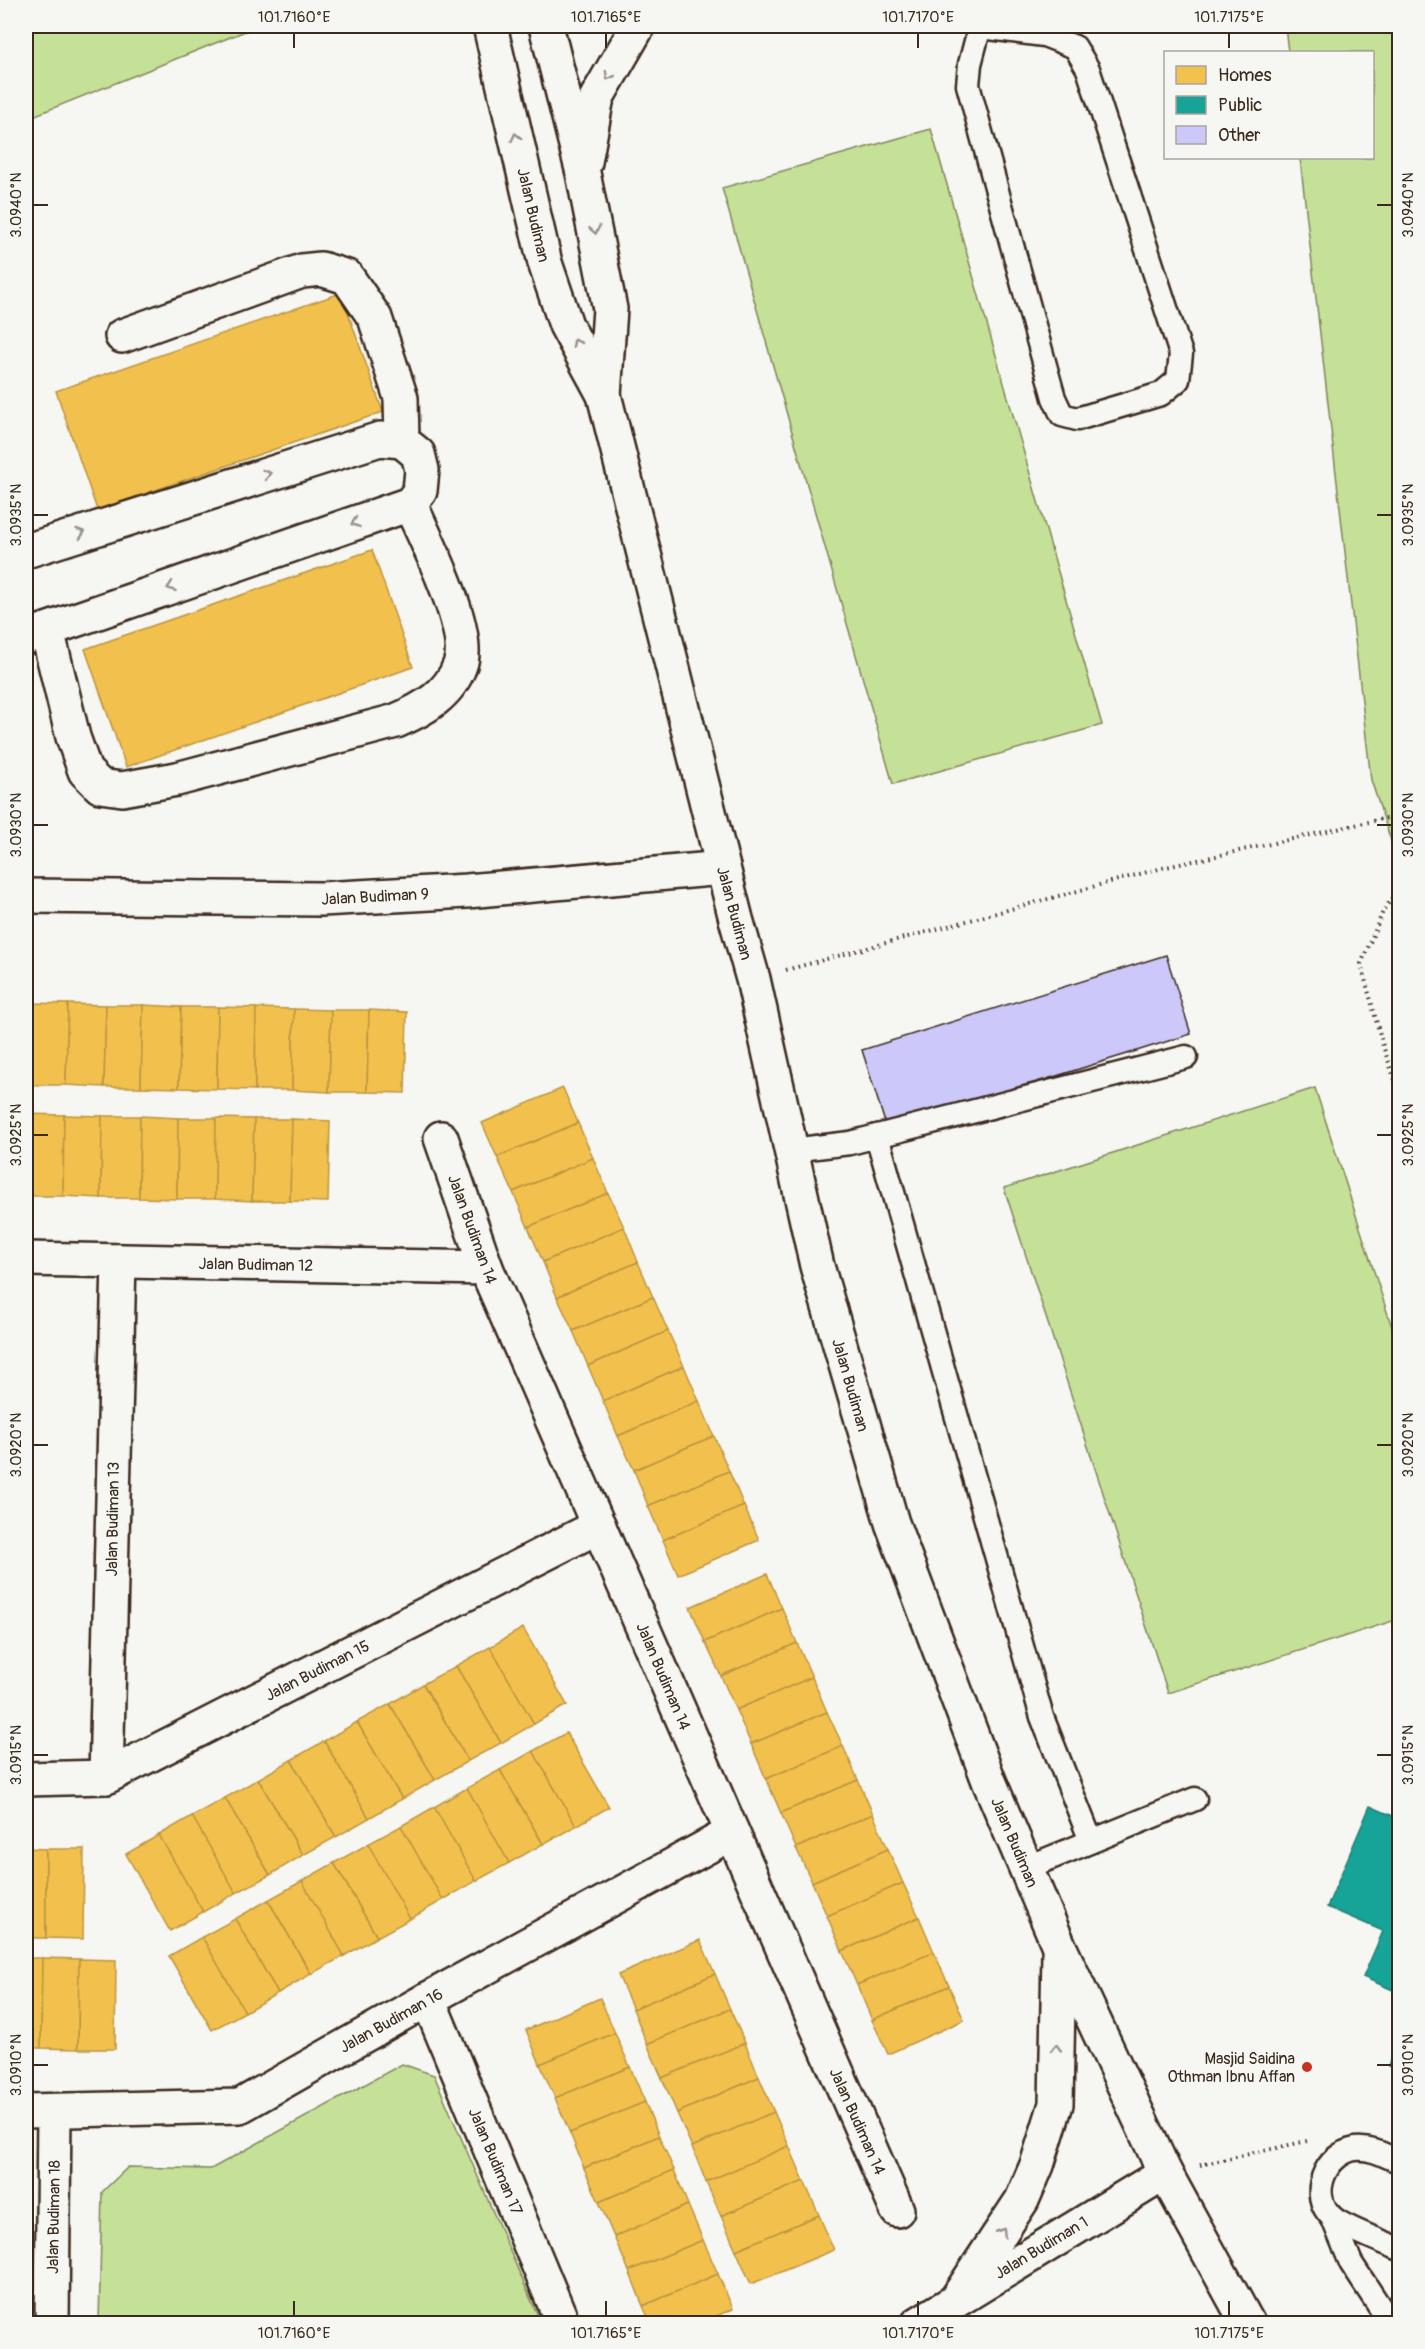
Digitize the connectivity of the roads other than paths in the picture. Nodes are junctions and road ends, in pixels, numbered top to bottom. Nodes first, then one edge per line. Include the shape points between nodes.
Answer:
1 (490, 26) edge
2 (546, 26) edge
3 (638, 26) edge
4 (980, 26) edge
5 (583, 173) junction
6 (122, 336) dead end
7 (604, 395) junction
8 (402, 441) junction
9 (410, 504) junction
10 (26, 551) edge
11 (36, 634) edge
12 (723, 868) junction
13 (26, 896) edge
14 (1186, 1058) dead end
15 (877, 1136) junction
16 (441, 1138) dead end
17 (791, 1150) junction
18 (26, 1259) edge
19 (119, 1261) junction
20 (486, 1268) junction
21 (599, 1526) junction
22 (106, 1777) junction
23 (26, 1779) edge
24 (1195, 1799) dead end
25 (732, 1833) junction
26 (1091, 1841) junction
27 (1026, 1868) junction
28 (1059, 1946) junction
29 (428, 1999) junction
30 (40, 2111) edge
31 (1400, 2162) edge
32 (1165, 2173) junction
33 (897, 2210) dead end
34 (1333, 2219) junction
35 (1400, 2249) edge
36 (958, 2298) junction
37 (52, 2324) edge
38 (563, 2324) edge
39 (918, 2324) edge
40 (1248, 2324) edge
41 (1392, 2324) edge

7 -> 1 street, Jalan Budiman via 566,325 545,263
2 - 5 street, Jalan Budiman
3 -> 5 street via 597,97
4 - 4 lane via 968,85 1054,398 1062,414 1077,419 1161,394 1178,380 1181,354 1088,69 1075,47 1044,35
5 -> 7 street, Jalan Budiman via 610,309
6 - 8 street via 302,271 321,269 347,277 375,318 401,398
7 - 12 street, Jalan Budiman
8 - 9 street via 418,454 422,470 420,491
10 -> 8 street via 380,439
9 -> 11 street
9 - 11 street via 456,612 462,642 461,664 446,688 425,708 396,721 177,779 122,789 100,786 85,771
12 - 13 street, Jalan Budiman 9 via 467,891 321,899
12 - 17 street, Jalan Budiman via 753,979
14 - 15 lane
15 - 17 lane
15 - 26 lane via 1042,1717
16 - 20 street, Jalan Budiman 14
17 - 27 street, Jalan Budiman via 817,1266 892,1523
18 - 19 street, Jalan Budiman 12
19 - 20 street, Jalan Budiman 12
19 - 22 street, Jalan Budiman 13
20 - 21 street, Jalan Budiman 14
21 - 22 street, Jalan Budiman 15
21 - 25 street, Jalan Budiman 14
22 - 23 street, Jalan Budiman 15
24 - 26 lane
25 - 29 street, Jalan Budiman 16
25 - 33 street, Jalan Budiman 14
26 - 27 lane
27 - 28 street, Jalan Budiman
28 - 32 street, Jalan Budiman
36 -> 28 street via 1022,2199 1056,2104
29 - 30 street, Jalan Budiman 16 via 240,2106
29 - 38 street, Jalan Budiman 17
30 - 37 street, Jalan Budiman 18
31 - 34 lane via 1372,2150 1356,2149 1332,2161 1320,2187
32 - 36 street, Jalan Budiman 1
32 - 40 street, Jalan Budiman
34 - 35 lane
34 - 41 lane via 1351,2263
36 - 39 street, Jalan Budiman 1

